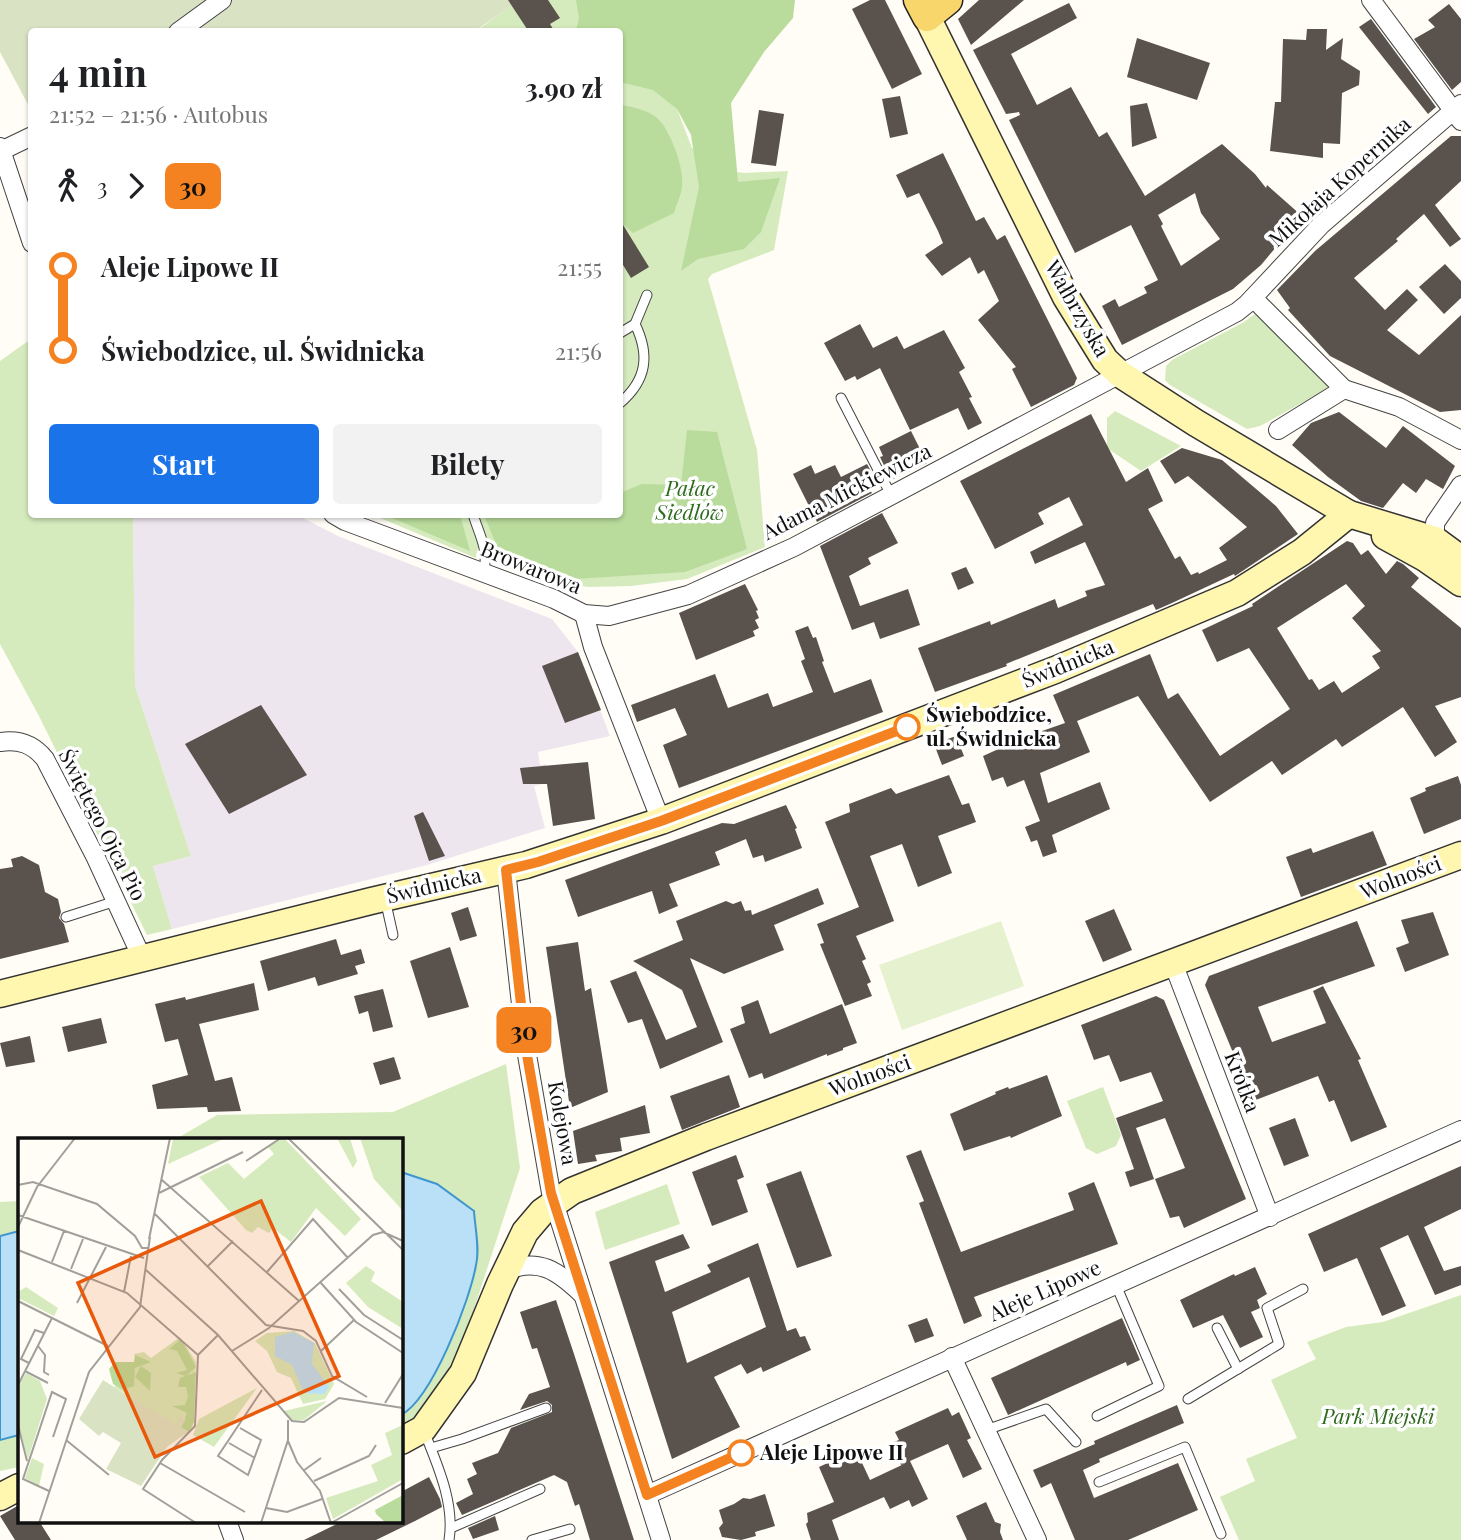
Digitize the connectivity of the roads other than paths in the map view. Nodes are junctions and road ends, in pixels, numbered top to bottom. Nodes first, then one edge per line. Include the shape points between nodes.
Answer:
1 (222, 0) edge
2 (1371, 0) edge
3 (931, 6) edge
4 (184, 28) edge
5 (1459, 111) edge
6 (28, 138) edge
7 (1, 149) edge
8 (28, 231) edge
9 (648, 295) dead end
10 (1253, 298) junction
11 (635, 324) junction
12 (623, 330) edge
13 (1120, 374) junction
14 (1345, 389) junction
15 (841, 398) dead end
16 (623, 400) edge
17 (1278, 430) dead end
18 (1461, 440) edge
19 (1461, 485) edge
20 (891, 495) junction
21 (1353, 516) junction
22 (343, 518) edge
23 (474, 518) edge
24 (1446, 550) edge
25 (483, 573) junction
26 (1461, 583) edge
27 (584, 614) junction
28 (0, 742) edge
29 (661, 821) junction
30 (1461, 855) edge
31 (506, 870) junction
32 (384, 898) junction
33 (116, 901) junction
34 (66, 917) dead end
35 (393, 935) dead end
36 (142, 958) junction
37 (1173, 963) junction
38 (0, 994) edge
39 (1461, 1130) edge
40 (553, 1203) junction
41 (1270, 1217) junction
42 (505, 1271) junction
43 (1116, 1285) junction
44 (1303, 1289) dead end
45 (584, 1296) junction
46 (1217, 1328) dead end
47 (952, 1357) junction
48 (1238, 1369) junction
49 (1188, 1399) dead end
50 (546, 1408) dead end
51 (1097, 1416) dead end
52 (986, 1430) junction
53 (418, 1440) edge
54 (1076, 1442) dead end
55 (1099, 1482) dead end
56 (18, 1488) edge
57 (540, 1489) dead end
58 (647, 1495) junction
59 (0, 1497) edge
60 (227, 1522) edge
61 (451, 1528) junction
62 (570, 1529) dead end
63 (1221, 1534) dead end
64 (234, 1540) edge
65 (448, 1540) edge
66 (531, 1540) edge
67 (661, 1540) edge
68 (1037, 1540) edge

1 - 4 street
2 - 5 street
3 - 13 street, Wałbrzyska via 1066,297 1093,344
5 - 10 street, Mikołaja Kopernika via 1321,225
6 - 7 street
7 - 8 street
9 - 11 lane
10 - 13 street, Mikołaja Kopernika via 1237,312
10 - 14 street
11 - 12 lane
11 - 16 lane via 643,340 643,369
13 - 20 street, Adama Mickiewicza
13 - 21 street, Wałbrzyska
14 - 17 street
14 - 18 street via 1399,407
15 - 20 lane
19 - 24 street via 1436,523
20 - 27 street, Adama Mickiewicza via 794,547 688,595 609,616
21 - 24 street, Wałbrzyska via 1381,522
21 - 29 street, Świdnicka via 1237,593 1055,670
22 - 25 street, Browarowa
23 - 25 lane via 485,546
24 - 26 street, Wałbrzyska
25 - 27 street, Browarowa
27 - 29 street, Browarowa
28 - 33 street, Świętego Ojca Pio via 26,743 45,759
29 - 31 street, Świdnicka
30 - 37 street, Wolności
31 - 32 street, Świdnicka
31 - 40 street, Kolejowa via 526,1049
32 - 35 lane
32 - 36 street, Świdnicka
33 - 34 lane
33 - 36 street, Świętego Ojca Pio
36 - 38 street, Świdnicka
37 - 40 street, Wolności via 706,1137 594,1181
37 - 41 street, Krótka
39 - 41 street, Aleje Lipowe
40 - 42 street, Wolności via 526,1232
40 - 45 street, Kolejowa
41 - 43 street, Aleje Lipowe
42 - 45 street via 527,1265 549,1268
42 - 53 street, Wolności via 463,1373
43 - 47 street, Aleje Lipowe
43 - 51 lane via 1159,1386
44 - 48 lane via 1267,1308 1279,1344
45 - 58 street, Kolejowa
46 - 48 lane
47 - 52 street
47 - 58 street, Aleje Lipowe
48 - 49 lane
50 - 53 lane via 462,1439
52 - 54 lane via 1046,1409
52 - 68 street
53 - 61 lane via 440,1472
55 - 63 lane via 1185,1447
56 - 59 street
57 - 61 lane
58 - 67 street, Kolejowa
60 - 64 street
61 - 65 lane
62 - 66 lane

